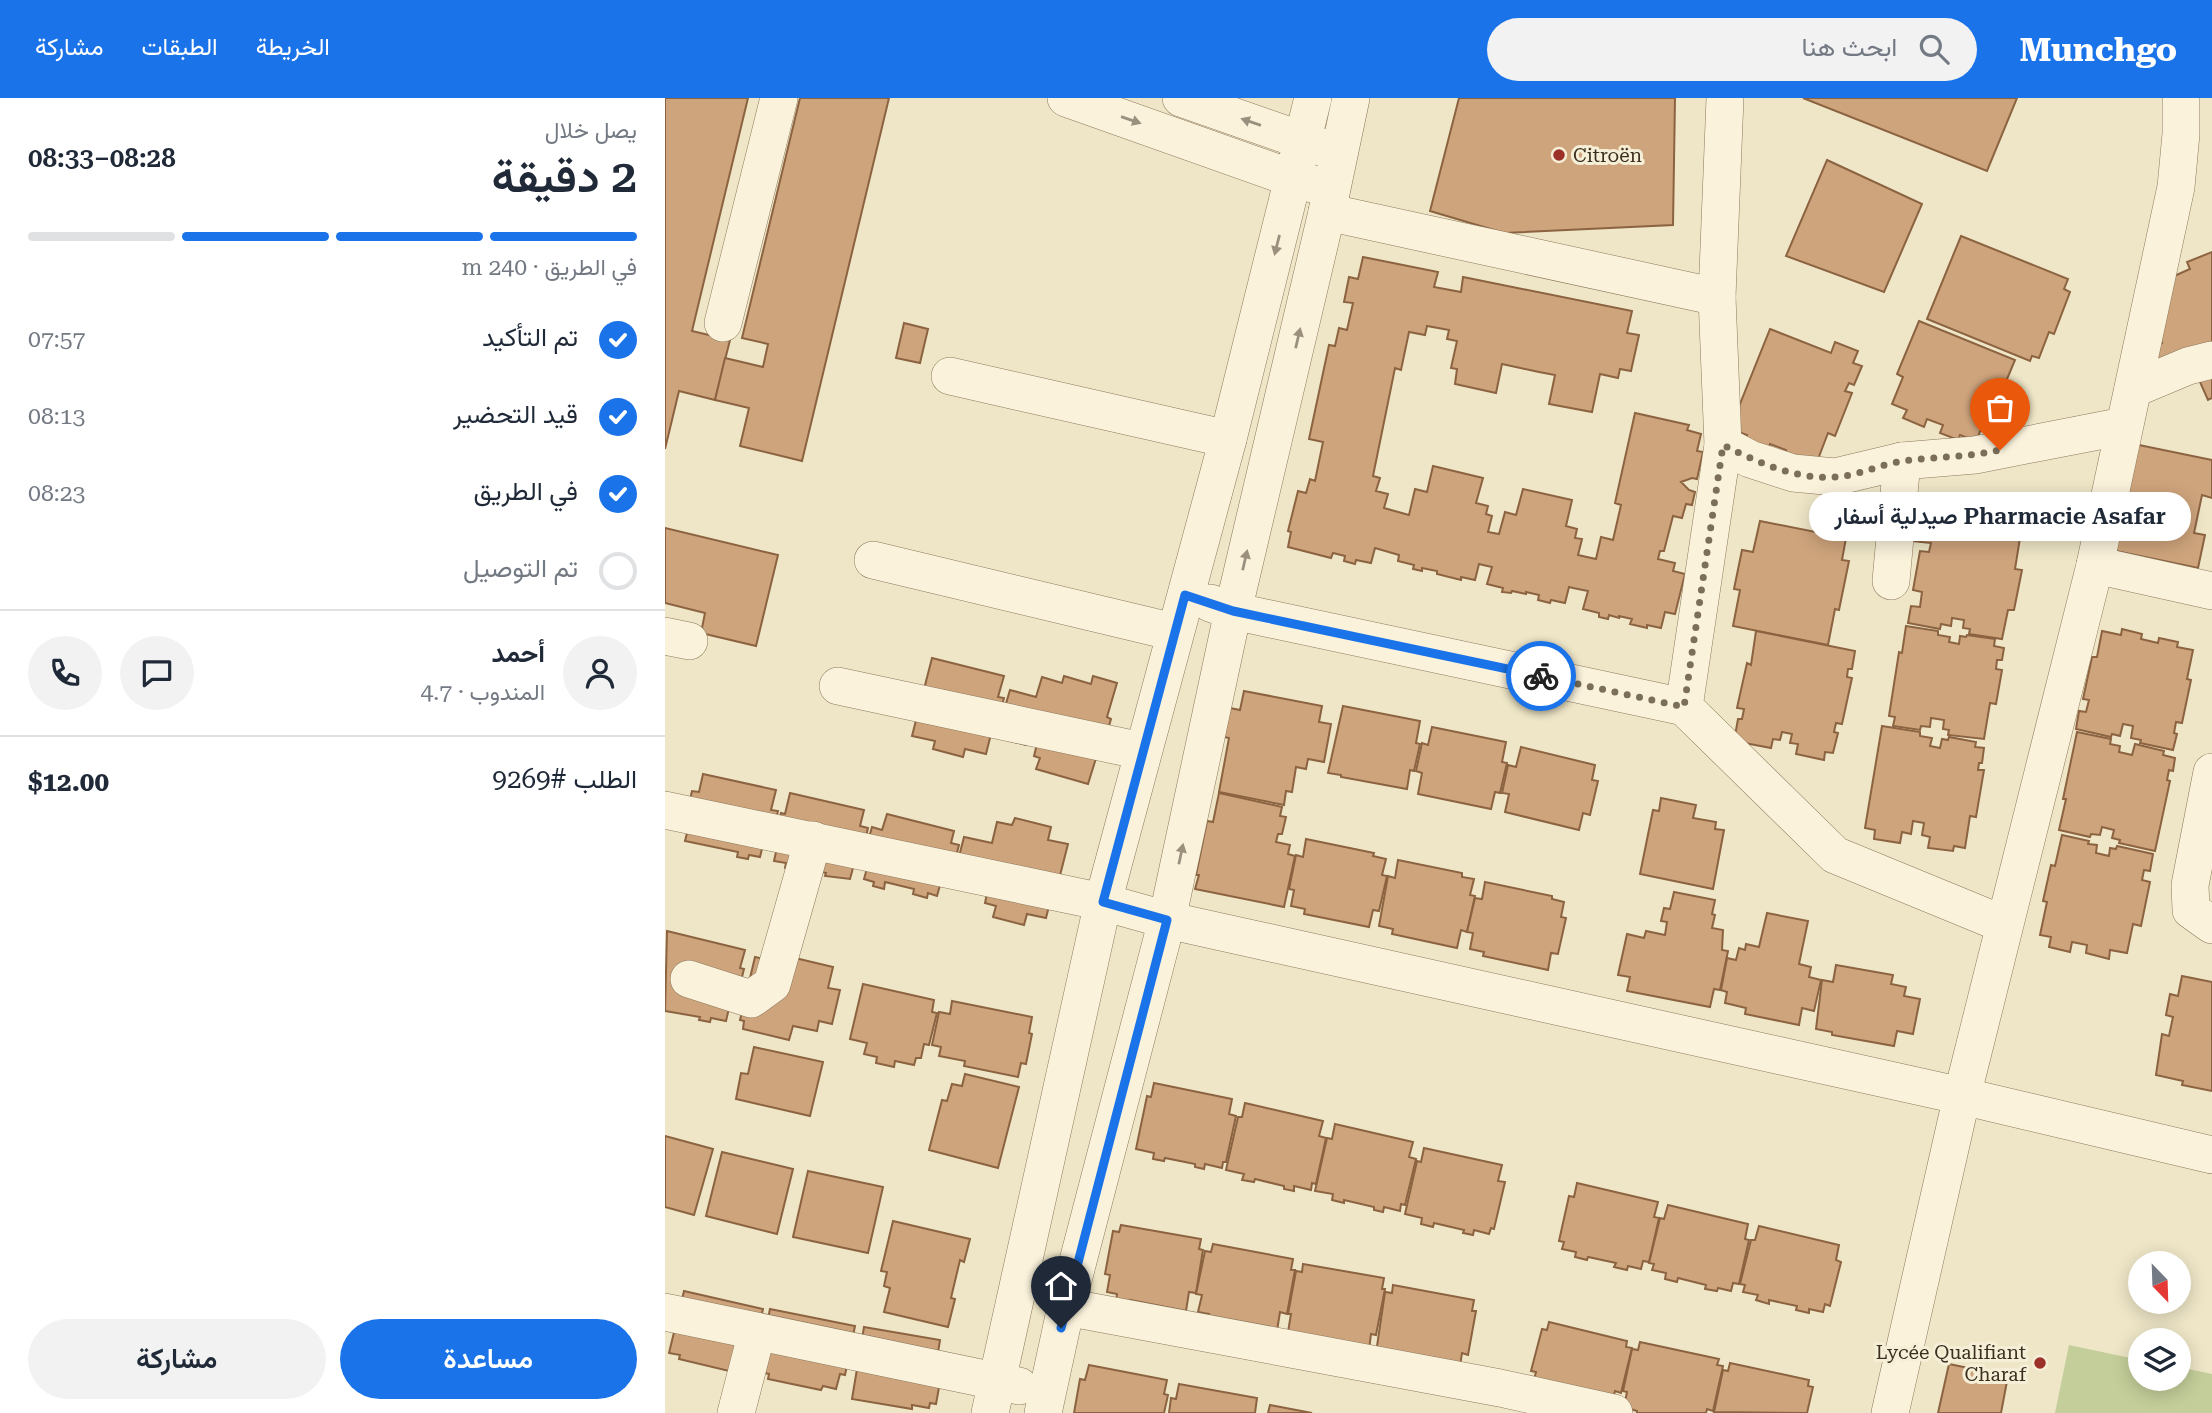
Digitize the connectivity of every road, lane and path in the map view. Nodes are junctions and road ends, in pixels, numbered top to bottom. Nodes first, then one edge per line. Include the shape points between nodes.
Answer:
1 (779, 98) edge
2 (1066, 98) edge
3 (1181, 98) edge
4 (1313, 98) edge
5 (1351, 98) edge
6 (1725, 98) edge
7 (2181, 98) edge
8 (1303, 139) junction
9 (1338, 153) junction
10 (1294, 179) junction
11 (1330, 201) junction
12 (1717, 297) junction
13 (723, 323) dead end
14 (2212, 360) edge
15 (950, 376) dead end
16 (2133, 389) junction
17 (2125, 426) junction
18 (1228, 439) junction
19 (1723, 445) junction
20 (1902, 461) junction
21 (873, 561) dead end
22 (2095, 565) junction
23 (1891, 581) dead end
24 (2212, 591) edge
25 (1185, 595) junction
26 (1233, 611) junction
27 (1174, 632) junction
28 (838, 685) dead end
29 (1684, 707) junction
30 (1142, 751) junction
31 (2212, 772) edge
32 (665, 810) edge
33 (813, 840) junction
34 (1103, 902) junction
35 (1167, 920) junction
36 (2003, 924) junction
37 (2212, 925) edge
38 (689, 979) dead end
39 (1962, 1096) junction
40 (2212, 1155) edge
41 (1066, 1307) junction
42 (665, 1312) edge
43 (757, 1332) junction
44 (993, 1398) edge
45 (1045, 1402) edge
46 (736, 1413) edge
47 (1613, 1413) edge
48 (1890, 1413) edge

1 - 13 street
2 -> 10 street
8 -> 3 street
4 - 8 street
5 - 9 street
6 - 12 street
7 - 16 street via 2176,187
8 - 9 street
8 - 10 street
9 - 11 street
10 - 11 street
10 -> 18 street
11 - 12 street
26 -> 11 street
12 - 19 street
14 - 16 street
15 - 18 street
16 - 17 street
17 - 20 street via 1975,455
17 - 22 street
18 - 25 street
19 - 20 street via 1793,473 1835,477
19 - 29 street
20 - 23 street
21 - 27 street
22 - 24 street
22 - 36 street
25 - 26 street
25 - 27 street
26 - 29 street
35 -> 26 street
27 - 30 street
28 - 30 street
29 - 36 street via 1835,855
30 - 34 street
31 - 37 street via 2190,885 2191,910
32 - 33 street
33 - 34 street
33 - 38 street via 772,984 751,999
34 - 35 street
34 - 44 street
35 - 39 street
35 - 41 street
36 - 39 street
39 - 40 street
39 - 48 street
41 - 45 street
41 - 47 street
42 - 43 street
43 - 44 street
43 - 46 street
44 - 45 street

